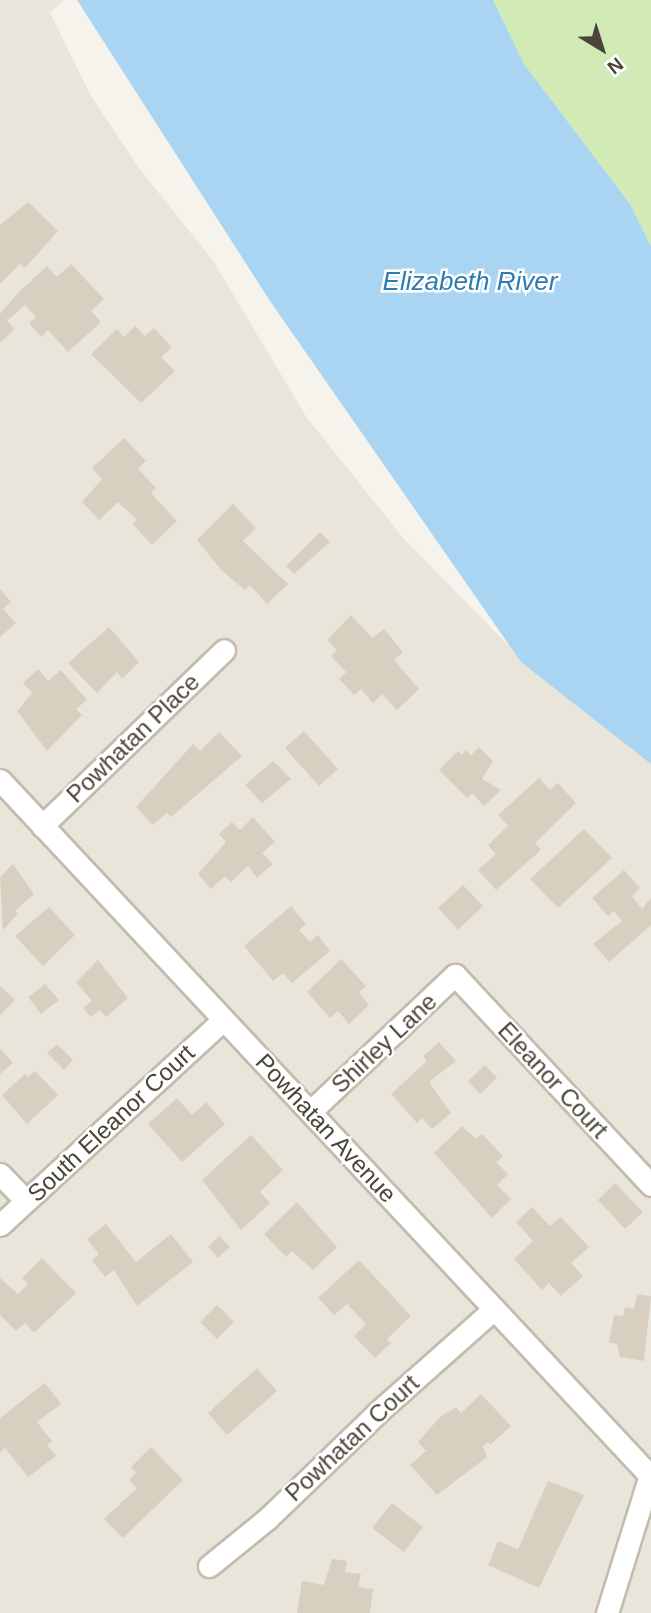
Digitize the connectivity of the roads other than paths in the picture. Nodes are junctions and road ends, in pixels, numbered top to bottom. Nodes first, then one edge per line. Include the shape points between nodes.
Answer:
1 (224, 650) dead end
2 (0, 780) edge
3 (42, 826) junction
4 (455, 975) joint
5 (222, 1021) junction
6 (312, 1110) junction
7 (0, 1174) edge
8 (651, 1185) edge
9 (26, 1202) junction
10 (0, 1225) edge
11 (494, 1309) junction
12 (651, 1475) edge
13 (209, 1566) dead end
14 (607, 1613) edge

1 - 3 street, Powhatan Place
2 - 3 street, Powhatan Avenue
3 - 5 street, Powhatan Avenue
4 - 6 street, Shirley Lane
4 - 8 street, Eleanor Court
5 - 6 street, Powhatan Avenue
5 - 9 street, South Eleanor Court
6 - 11 street, Powhatan Avenue
7 - 9 street
9 - 10 street, South Eleanor Court
11 - 12 street, Powhatan Avenue
11 - 13 street, Powhatan Court via 267,1519
12 - 14 street

